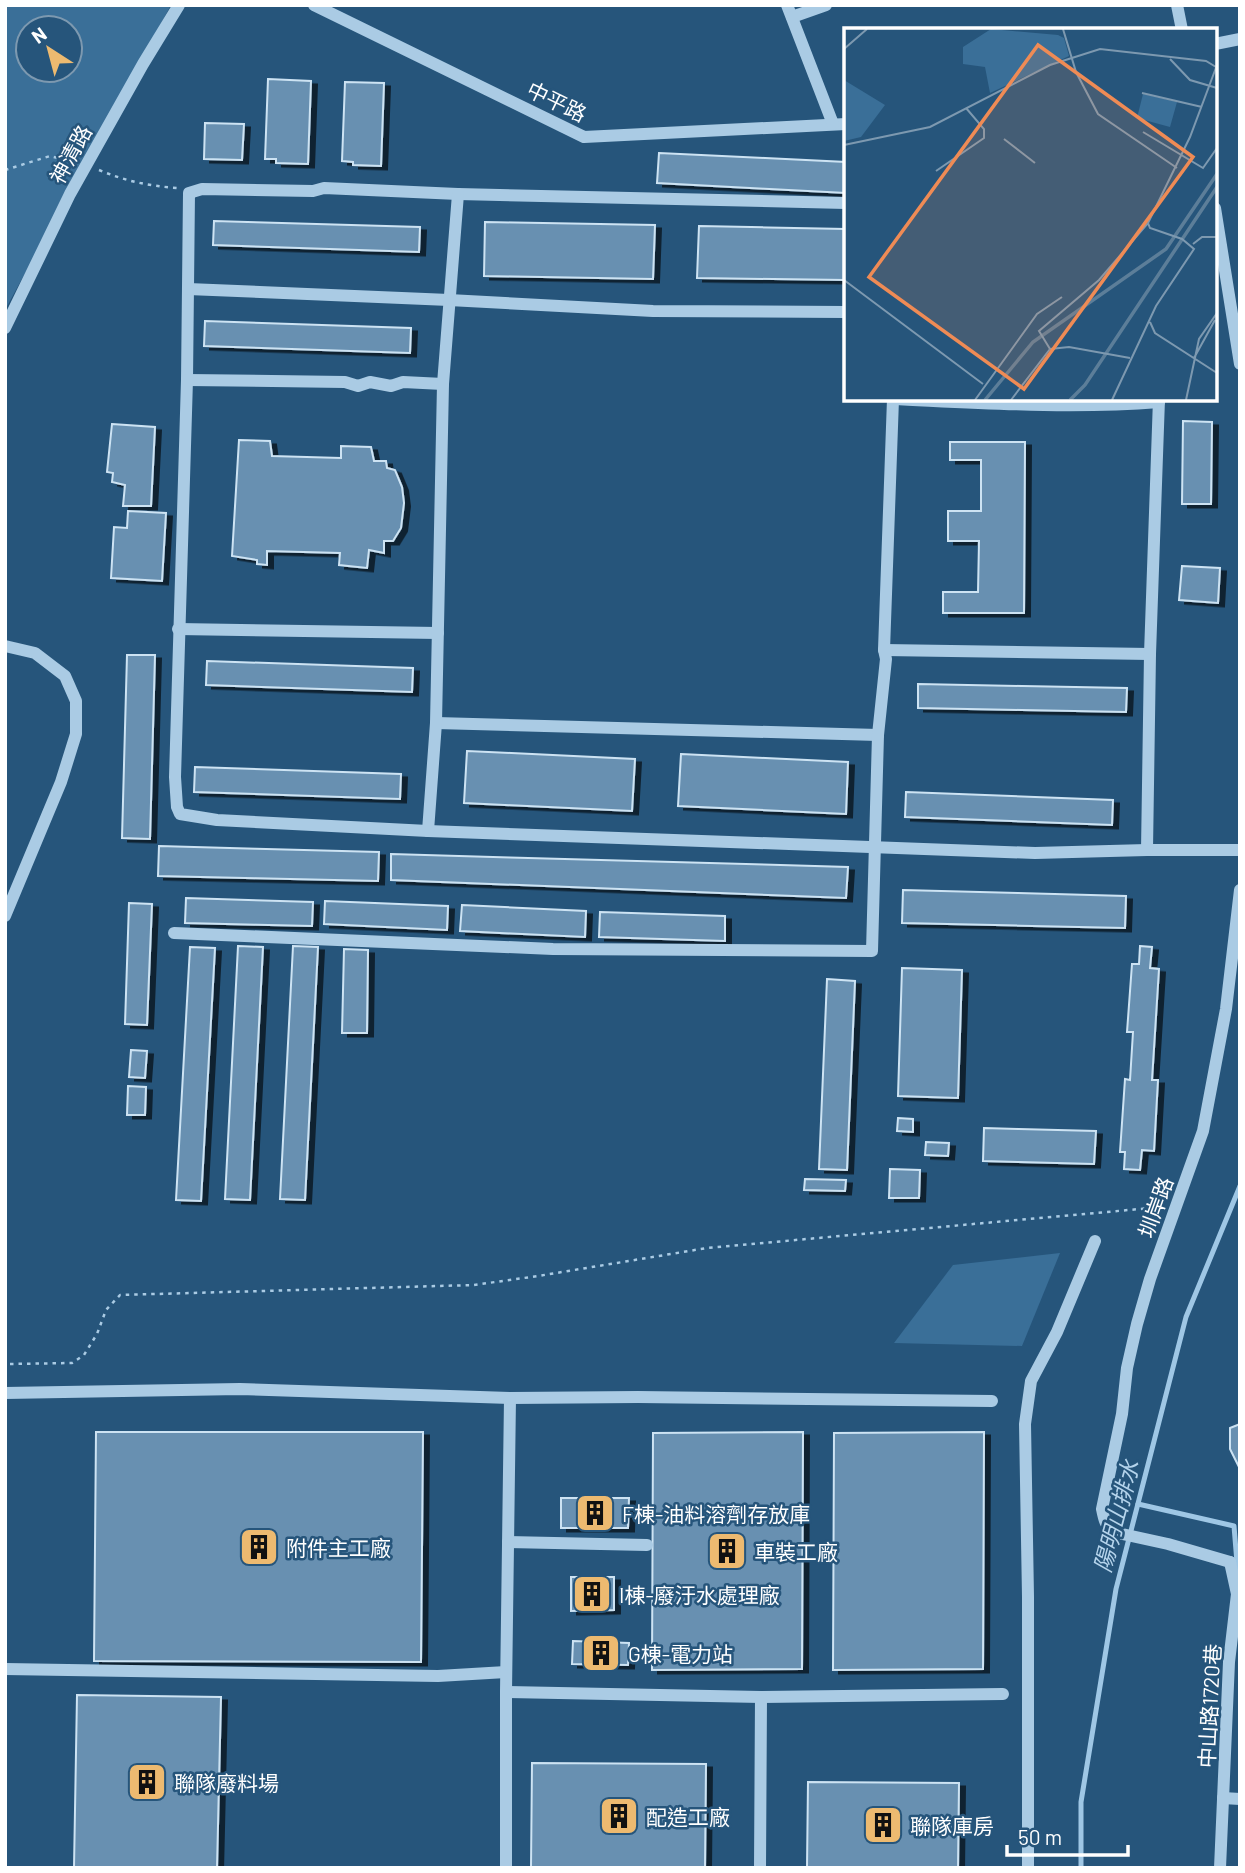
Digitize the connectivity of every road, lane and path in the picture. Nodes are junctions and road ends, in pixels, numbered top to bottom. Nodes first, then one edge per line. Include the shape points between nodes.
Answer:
1 (179, 5) edge
2 (314, 5) edge
3 (826, 5) edge
4 (1177, 5) edge
5 (789, 11) edge
6 (1182, 28) edge
7 (1240, 39) edge
8 (1217, 44) edge
9 (840, 124) edge
10 (86, 165) junction
11 (5, 170) edge
12 (189, 193) junction
13 (458, 194) junction
14 (844, 203) edge
15 (1217, 220) edge
16 (188, 289) junction
17 (449, 300) junction
18 (844, 312) edge
19 (5, 328) edge
20 (1240, 364) edge
21 (187, 380) junction
22 (443, 384) junction
23 (893, 401) edge
24 (944, 401) edge
25 (1159, 401) edge
26 (178, 629) junction
27 (438, 633) junction
28 (5, 646) edge
29 (884, 650) junction
30 (1150, 654) junction
31 (436, 723) junction
32 (878, 735) junction
33 (428, 831) junction
34 (875, 848) junction
35 (1147, 850) junction
36 (1240, 850) edge
37 (1240, 890) edge
38 (5, 916) edge
39 (174, 933) dead end
40 (1176, 1206) junction
41 (1095, 1241) dead end
42 (10, 1364) dead end
43 (5, 1392) edge
44 (510, 1398) junction
45 (992, 1401) dead end
46 (508, 1542) junction
47 (647, 1545) dead end
48 (1235, 1557) edge
49 (1234, 1662) edge
50 (5, 1669) edge
51 (506, 1672) junction
52 (506, 1692) junction
53 (1003, 1694) dead end
54 (761, 1697) junction
55 (1233, 1728) edge
56 (1223, 1798) junction
57 (1240, 1799) edge
58 (506, 1868) edge
59 (760, 1868) edge
60 (1028, 1868) edge
61 (1220, 1868) edge

1 - 10 street, 神清路
2 - 9 street, 中平路 via 584,137
3 - 5 street
4 - 6 street
5 - 9 street
7 - 8 street
10 - 11 path via 50,156
10 - 12 path via 123,180
10 - 19 street, 神清路
12 - 13 street via 202,188 324,188
12 - 16 street
13 - 14 street
13 - 17 street
15 - 20 street
16 - 17 street
16 - 21 street
17 - 18 street via 653,311
17 - 22 street
21 - 22 street
21 - 26 street
22 - 27 street
23 - 29 street
24 - 25 street via 1109,406
25 - 30 street
26 - 27 street
26 - 33 street via 175,777 180,814
27 - 31 street
28 - 38 street via 45,660 65,676 76,701 76,734 61,782
29 - 30 street
29 - 32 street
30 - 35 street
31 - 32 street
31 - 33 street
32 - 34 street
33 - 34 street
34 - 35 street via 1035,853
34 - 39 street via 872,951 553,948
35 - 36 street
37 - 40 street, 圳岸路 via 1226,1009 1203,1131
40 - 42 path via 707,1248 474,1285 120,1295 106,1310 85,1355 72,1363
40 - 48 street, 圳岸路 via 1137,1324 1102,1509 1104,1521 1113,1532
41 - 60 street via 1058,1332 1031,1381 1025,1424
43 - 44 street via 240,1389
44 - 45 street
44 - 46 street
46 - 47 street
46 - 51 street
48 - 49 street, 中山路1720巷
49 - 55 street, 中山路1720巷
50 - 51 street via 439,1676
51 - 52 street
52 - 54 street
52 - 58 street
53 - 54 street
54 - 59 street
55 - 56 street, 中山路1720巷
56 - 57 street
56 - 61 street, 中山路1720巷

